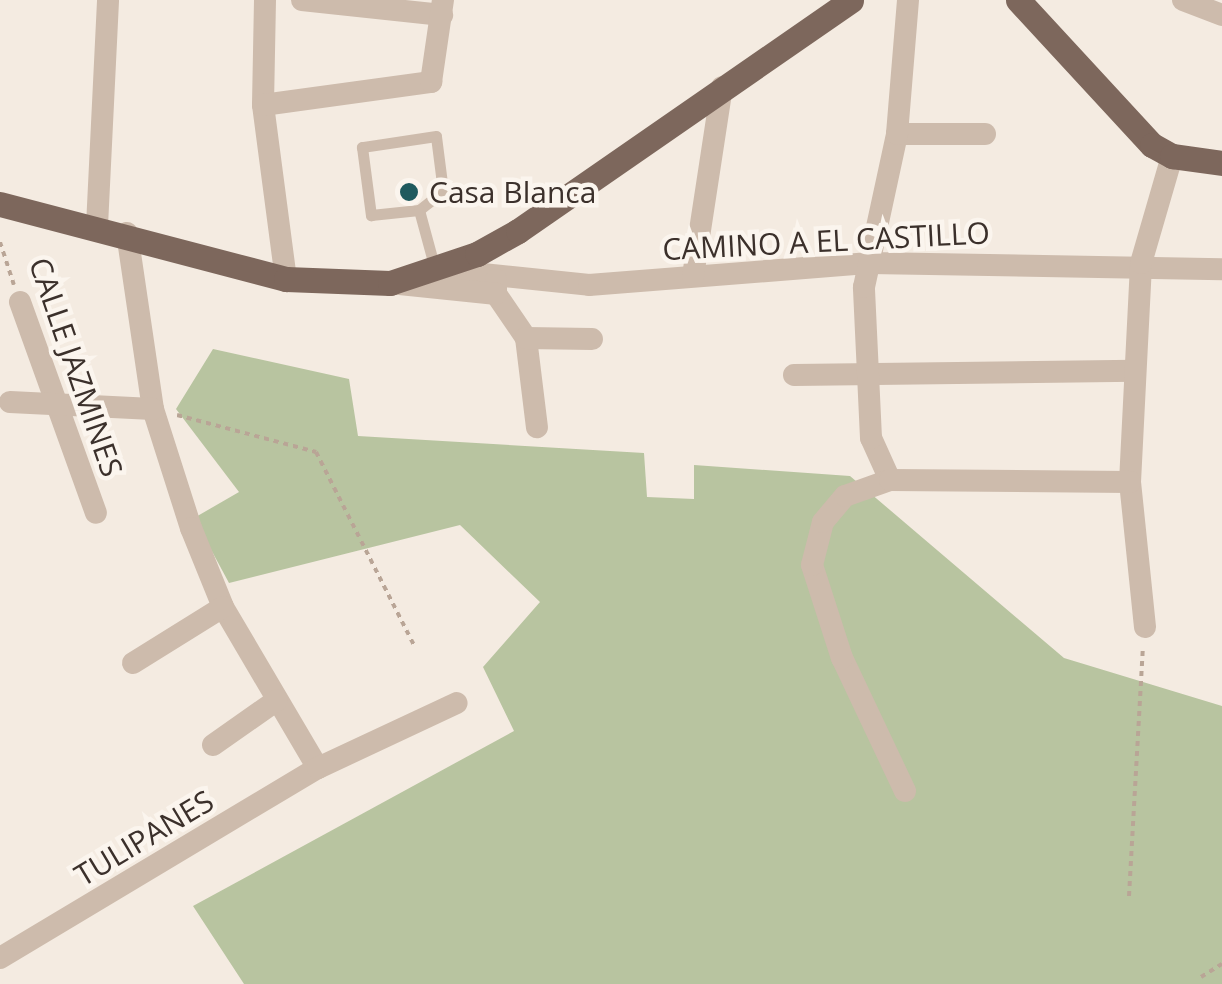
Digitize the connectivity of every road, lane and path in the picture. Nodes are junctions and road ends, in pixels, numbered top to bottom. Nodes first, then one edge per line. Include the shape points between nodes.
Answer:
1 (108, 0) edge
2 (265, 0) edge
3 (302, 0) edge
4 (851, 0) edge
5 (908, 0) edge
6 (1018, 0) edge
7 (1187, 1) edge
8 (442, 8) edge
9 (1222, 15) edge
10 (722, 87) junction
11 (263, 104) junction
12 (897, 134) junction
13 (985, 134) dead end
14 (1172, 156) junction
15 (1222, 163) edge
16 (0, 204) edge
17 (419, 210) junction
18 (96, 226) junction
19 (127, 233) junction
20 (0, 242) edge
21 (870, 263) junction
22 (1140, 263) junction
23 (434, 269) junction
24 (1222, 269) edge
25 (693, 276) junction
26 (286, 278) junction
27 (390, 283) junction
28 (496, 287) junction
29 (20, 302) joint
30 (526, 338) junction
31 (592, 339) dead end
32 (1135, 371) junction
33 (868, 372) junction
34 (794, 375) dead end
35 (54, 401) junction
36 (10, 402) dead end
37 (154, 409) junction
38 (537, 427) dead end
39 (890, 480) junction
40 (1130, 482) junction
41 (96, 512) dead end
42 (223, 606) junction
43 (1144, 627) joint
44 (414, 645) dead end
45 (133, 663) dead end
46 (277, 700) junction
47 (457, 703) dead end
48 (213, 745) dead end
49 (318, 768) junction
50 (904, 791) dead end
51 (1128, 896) dead end
52 (0, 958) edge
53 (1222, 964) edge
54 (1201, 977) dead end

1 - 18 street
2 - 11 street
3 - 8 street
4 - 10 main road
5 - 12 street
6 - 14 main road via 1129,126
7 - 9 street
8 - 11 street via 431,82
10 - 23 main road via 518,232
10 - 25 street
11 - 26 street
12 - 13 street
12 - 21 street
14 - 15 main road
14 - 22 street
16 - 18 main road
17 - 17 lane via 443,191 436,136 362,147 371,214
17 - 23 lane
18 - 19 main road
19 - 26 main road
19 - 37 street
20 - 29 path, CALLE JAZMINES
21 - 22 street, CAMINO A EL CASTILLO
21 - 25 street, CAMINO A EL CASTILLO
21 - 33 street via 864,286
22 - 24 street, CAMINO A EL CASTILLO
22 - 32 street
23 - 27 main road
23 - 28 street, CAMINO A EL CASTILLO
25 - 28 street, CAMINO A EL CASTILLO
26 - 27 main road via 339,286
27 - 28 street, CAMINO A EL CASTILLO
28 - 30 street
29 - 35 street, CALLE JAZMINES
30 - 31 street
30 - 38 street
32 - 33 street
32 - 40 street
33 - 34 street
33 - 39 street via 871,438
35 - 36 street
35 - 37 street
35 - 41 street, CALLE JAZMINES
37 - 42 street
37 - 44 path via 316,452
39 - 40 street
39 - 50 street via 844,496 823,522 812,565 842,658
40 - 43 street
42 - 45 street
42 - 46 street
43 - 51 path
46 - 48 street
46 - 49 street
47 - 49 street, TULIPANES
49 - 52 street, TULIPANES
53 - 54 path

